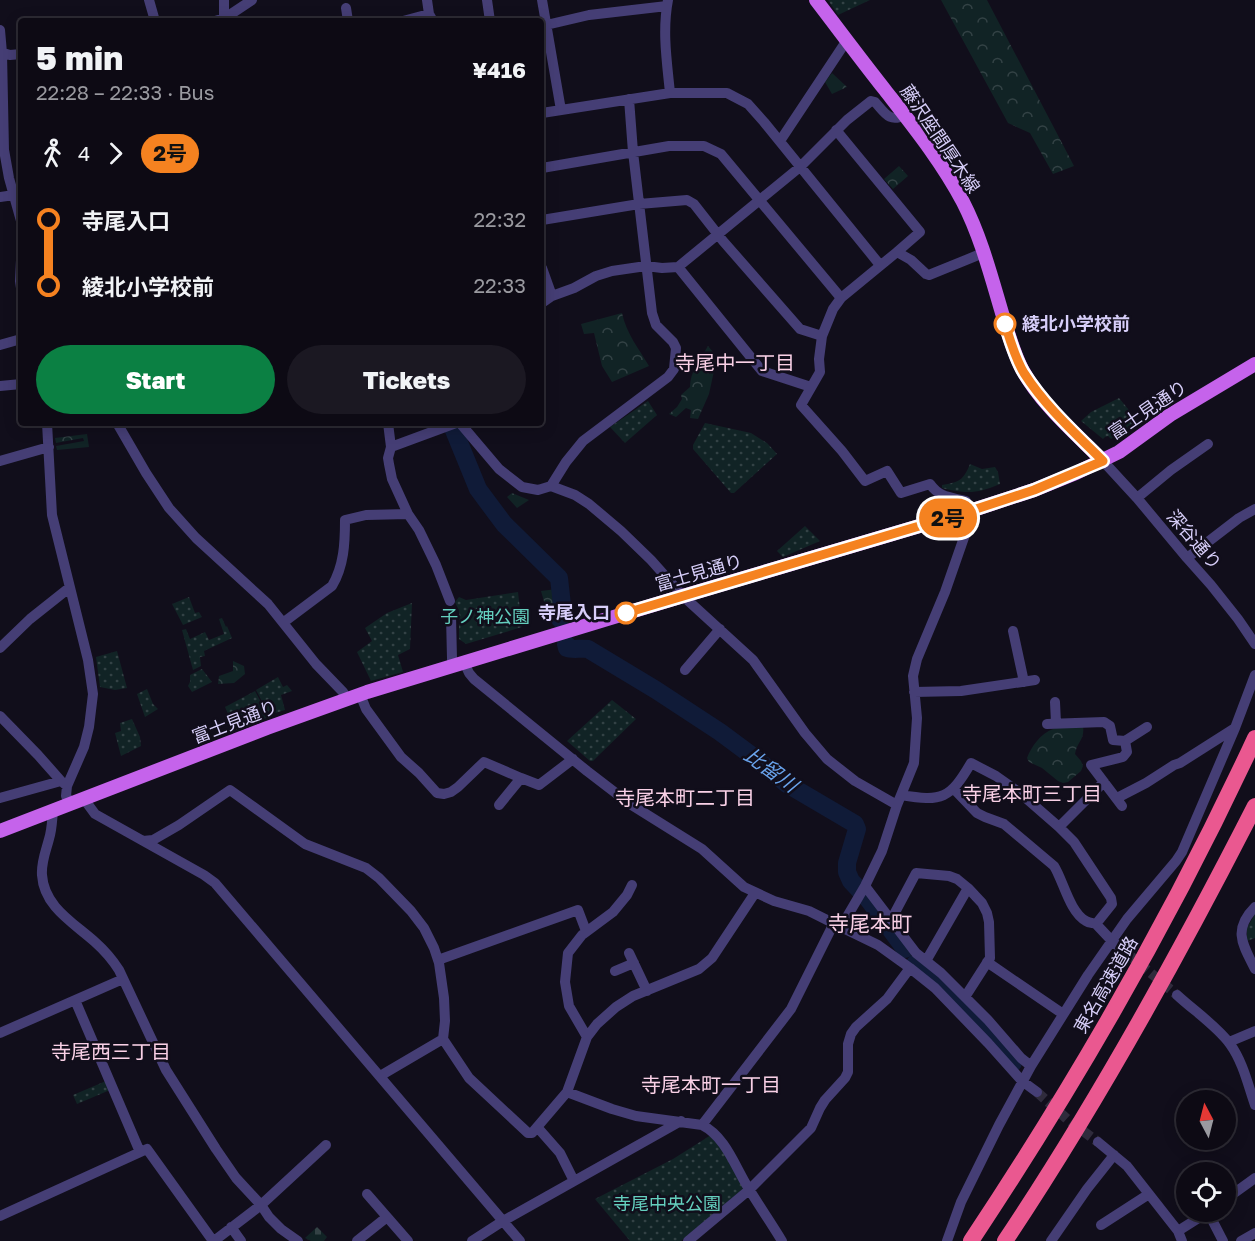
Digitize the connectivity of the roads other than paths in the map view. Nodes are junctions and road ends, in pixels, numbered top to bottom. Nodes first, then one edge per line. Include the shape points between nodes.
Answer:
1 (149, 0) edge
2 (224, 0) edge
3 (252, 0) edge
4 (427, 0) edge
5 (487, 0) edge
6 (542, 0) edge
7 (816, 0) edge
8 (668, 3) edge
9 (346, 8) dead end
10 (154, 18) edge
11 (221, 18) edge
12 (224, 18) edge
13 (348, 18) edge
14 (431, 18) edge
15 (490, 18) edge
16 (543, 18) edge
17 (544, 25) edge
18 (0, 30) edge
19 (847, 40) junction
20 (1, 52) edge
21 (18, 54) edge
22 (670, 93) junction
23 (629, 99) junction
24 (561, 110) junction
25 (544, 113) edge
26 (905, 115) junction
27 (836, 130) junction
28 (780, 141) junction
29 (633, 152) junction
30 (3, 166) edge
31 (544, 168) edge
32 (800, 168) junction
33 (14, 195) junction
34 (0, 197) edge
35 (760, 201) junction
36 (639, 204) junction
37 (18, 210) edge
38 (544, 220) edge
39 (718, 235) junction
40 (897, 252) junction
41 (983, 253) junction
42 (880, 265) junction
43 (646, 266) junction
44 (678, 267) junction
45 (544, 274) edge
46 (552, 296) junction
47 (841, 298) junction
48 (544, 302) edge
49 (822, 336) junction
50 (18, 340) edge
51 (0, 345) edge
52 (1255, 364) edge
53 (18, 384) edge
54 (0, 386) edge
55 (811, 387) junction
56 (47, 426) edge
57 (119, 426) edge
58 (388, 426) edge
59 (449, 426) edge
60 (456, 426) edge
61 (1208, 444) dead end
62 (49, 447) junction
63 (391, 447) junction
64 (0, 461) edge
65 (1103, 461) junction
66 (551, 486) junction
67 (1137, 498) junction
68 (1255, 509) edge
69 (970, 511) junction
70 (408, 514) junction
71 (1187, 558) junction
72 (69, 588) junction
73 (683, 596) junction
74 (450, 601) dead end
75 (451, 616) dead end
76 (284, 622) junction
77 (720, 630) junction
78 (1013, 631) dead end
79 (1255, 644) edge
80 (0, 648) edge
81 (459, 664) junction
82 (685, 670) dead end
83 (1255, 675) edge
84 (1035, 680) dead end
85 (1024, 682) junction
86 (914, 692) junction
87 (360, 694) junction
88 (346, 699) junction
89 (1055, 702) dead end
90 (0, 716) edge
91 (1148, 727) dead end
92 (1235, 728) junction
93 (1255, 738) edge
94 (1125, 741) junction
95 (573, 759) junction
96 (521, 778) junction
97 (1104, 782) junction
98 (64, 784) junction
99 (954, 789) junction
100 (0, 798) edge
101 (899, 800) junction
102 (77, 802) junction
103 (499, 806) dead end
104 (1255, 807) edge
105 (53, 811) junction
106 (1059, 827) junction
107 (0, 831) edge
108 (143, 841) junction
109 (632, 885) dead end
110 (968, 888) junction
111 (863, 890) junction
112 (755, 893) junction
113 (1255, 907) edge
114 (891, 920) junction
115 (1096, 924) junction
116 (838, 925) junction
117 (586, 931) junction
118 (1112, 941) junction
119 (1128, 954) tunnel mouth
120 (438, 960) junction
121 (926, 961) junction
122 (987, 962) junction
123 (910, 968) junction
124 (1255, 969) edge
125 (615, 971) dead end
126 (123, 980) junction
127 (647, 991) junction
128 (1177, 995) tunnel mouth
129 (965, 997) junction
130 (75, 1000) junction
131 (1063, 1014) junction
132 (1255, 1031) edge
133 (0, 1033) edge
134 (587, 1036) junction
135 (443, 1038) junction
136 (1229, 1042) junction
137 (1031, 1066) junction
138 (380, 1076) junction
139 (1022, 1081) junction
140 (567, 1092) junction
141 (1037, 1092) tunnel mouth
142 (1255, 1106) edge
143 (681, 1121) junction
144 (702, 1125) junction
145 (538, 1128) junction
146 (1098, 1143) tunnel mouth
147 (326, 1145) dead end
148 (140, 1152) junction
149 (1114, 1155) junction
150 (1255, 1178) edge
151 (574, 1181) junction
152 (749, 1190) junction
153 (1236, 1192) edge
154 (368, 1194) dead end
155 (1149, 1194) junction
156 (261, 1205) junction
157 (0, 1216) edge
158 (387, 1217) junction
159 (503, 1221) junction
160 (1196, 1222) edge
161 (1213, 1222) edge
162 (1101, 1225) dead end
163 (231, 1227) junction
164 (1255, 1233) edge
165 (1180, 1236) edge
166 (213, 1241) edge
167 (241, 1241) edge
168 (298, 1241) edge
169 (357, 1241) edge
170 (408, 1241) edge
171 (472, 1241) edge
172 (520, 1241) edge
173 (688, 1241) edge
174 (782, 1241) edge
175 (947, 1241) edge
176 (971, 1241) edge
177 (1005, 1241) edge
178 (1051, 1241) edge
179 (1223, 1241) edge
180 (1241, 1241) edge

1 - 10 street
2 - 11 street
3 - 12 street
4 - 14 street
5 - 15 street
6 - 16 street
7 - 19 main road, 藤沢座間厚木線
8 - 17 street
8 - 22 street via 665,43
9 - 13 street
17 - 24 street
18 - 20 street
19 - 26 main road, 藤沢座間厚木線
19 - 28 street
20 - 21 street
20 - 30 street
22 - 23 street
22 - 28 street via 727,93 748,105
23 - 24 street
23 - 29 street
24 - 25 street
26 - 27 street via 891,118 871,101
26 - 41 main road, 藤沢座間厚木線 via 963,203
27 - 32 street
27 - 40 street via 920,232
28 - 32 street
29 - 31 street
29 - 35 street via 704,146 721,154
29 - 36 street
30 - 33 street
32 - 35 street
32 - 42 street
33 - 34 street
33 - 37 street
35 - 39 street
35 - 47 street
36 - 38 street
36 - 39 street via 687,200
36 - 43 street
39 - 44 street
39 - 49 street via 800,328
40 - 41 street via 929,275
40 - 42 street
41 - 65 main road, 藤沢座間厚木線 via 1023,372 1067,426
42 - 47 street
43 - 44 street
43 - 46 street via 596,276
43 - 66 street via 656,325 676,348 674,369 583,441
44 - 55 street via 762,370
45 - 46 street
46 - 48 street
47 - 49 street
49 - 55 street via 820,372
50 - 51 street
52 - 65 main road, 富士見通り
53 - 54 street
55 - 69 street via 801,405 865,482 887,471 901,493 930,484 942,495 966,501
56 - 62 street
57 - 76 street via 169,508
58 - 63 street
59 - 63 street
60 - 66 street via 499,470 522,487 538,490
61 - 67 street
62 - 64 street
62 - 72 street via 52,515
63 - 70 street via 389,470
65 - 67 street, 深谷通り
65 - 69 main road, 富士見通り
66 - 73 street via 589,504 629,538
67 - 71 street, 深谷通り
68 - 71 street
69 - 73 main road, 富士見通り
69 - 86 street via 945,592 916,659
70 - 74 street via 432,556
70 - 76 street via 366,514 345,520 337,579
71 - 79 street, 深谷通り
72 - 80 street
72 - 98 street via 93,694 84,747
73 - 77 street
73 - 81 main road, 富士見通り
75 - 81 street via 452,659
76 - 88 street
77 - 82 street
77 - 101 street via 753,660 827,759 855,781
78 - 85 street
81 - 87 main road, 富士見通り
81 - 95 street
83 - 92 street
84 - 85 street
85 - 86 street via 961,691
86 - 101 street via 918,718 914,763
87 - 88 main road, 富士見通り
87 - 96 street via 366,709 401,757 436,793 452,792 484,762
88 - 102 main road, 富士見通り
89 - 94 street via 1052,724 1104,722 1110,726 1113,740
90 - 98 street
91 - 94 street
92 - 97 street via 1119,802
92 - 118 street via 1182,852
93 - 176 highway, 東名高速道路 via 1147,953 1100,1036
94 - 97 street via 1127,752 1123,757 1091,765
95 - 96 street via 539,785
95 - 112 street via 630,804 702,849 733,879
96 - 103 street
97 - 106 street
98 - 100 street
98 - 102 street via 66,796
99 - 101 street via 936,798
99 - 106 street via 971,763 1020,793
99 - 115 street via 977,813 1004,824 1054,866 1076,910 1086,921
101 - 111 street via 882,851
102 - 105 main road, 富士見通り
102 - 108 street
104 - 177 highway via 1168,971 1043,1185
105 - 107 main road, 富士見通り
105 - 126 street via 42,866 45,889 64,917 108,954
106 - 115 street via 1074,842 1111,898 1112,904
108 - 120 street via 153,840 179,825 230,790 305,844 366,868 379,878 424,928
108 - 138 street via 215,882
109 - 117 street via 613,912
110 - 114 street via 949,876 916,873
110 - 121 street
110 - 122 street via 987,913
111 - 114 street
111 - 116 street
112 - 116 street
112 - 127 street via 712,958 699,969
113 - 124 street via 1248,914 1241,937
114 - 121 street
115 - 118 street
116 - 123 street via 878,945
116 - 144 street via 791,1009
117 - 120 street via 578,910
117 - 134 street via 568,952 565,982 569,1006
118 - 119 street
118 - 131 street
120 - 135 street via 444,998
121 - 129 street
122 - 129 street
122 - 131 street
123 - 139 street via 960,1013
123 - 152 street via 887,999 855,1027 848,1044 848,1072 825,1100 811,1128
125 - 127 street via 631,958
126 - 130 street
126 - 156 street via 166,1070 236,1178
127 - 134 street via 616,1007
128 - 136 street
129 - 137 street
130 - 133 street
130 - 148 street
131 - 137 street
132 - 136 street
134 - 140 street
135 - 138 street
135 - 145 street via 469,1078 502,1110 528,1133
136 - 142 street
137 - 139 street
138 - 159 street
139 - 141 street
139 - 175 street via 961,1202
140 - 143 street via 612,1110
140 - 145 street
143 - 144 street
143 - 151 street
144 - 152 street via 719,1138
145 - 151 street via 560,1153
146 - 149 street
147 - 156 street
148 - 157 street
148 - 166 street via 147,1149
149 - 155 street
149 - 178 street
150 - 153 street
151 - 159 street
152 - 173 street
152 - 174 street
154 - 158 street
155 - 162 street
155 - 165 street
156 - 163 street
156 - 168 street via 281,1229
158 - 169 street
158 - 170 street
159 - 171 street
159 - 172 street
160 - 165 street
161 - 179 street
163 - 166 street
163 - 167 street
164 - 180 street

